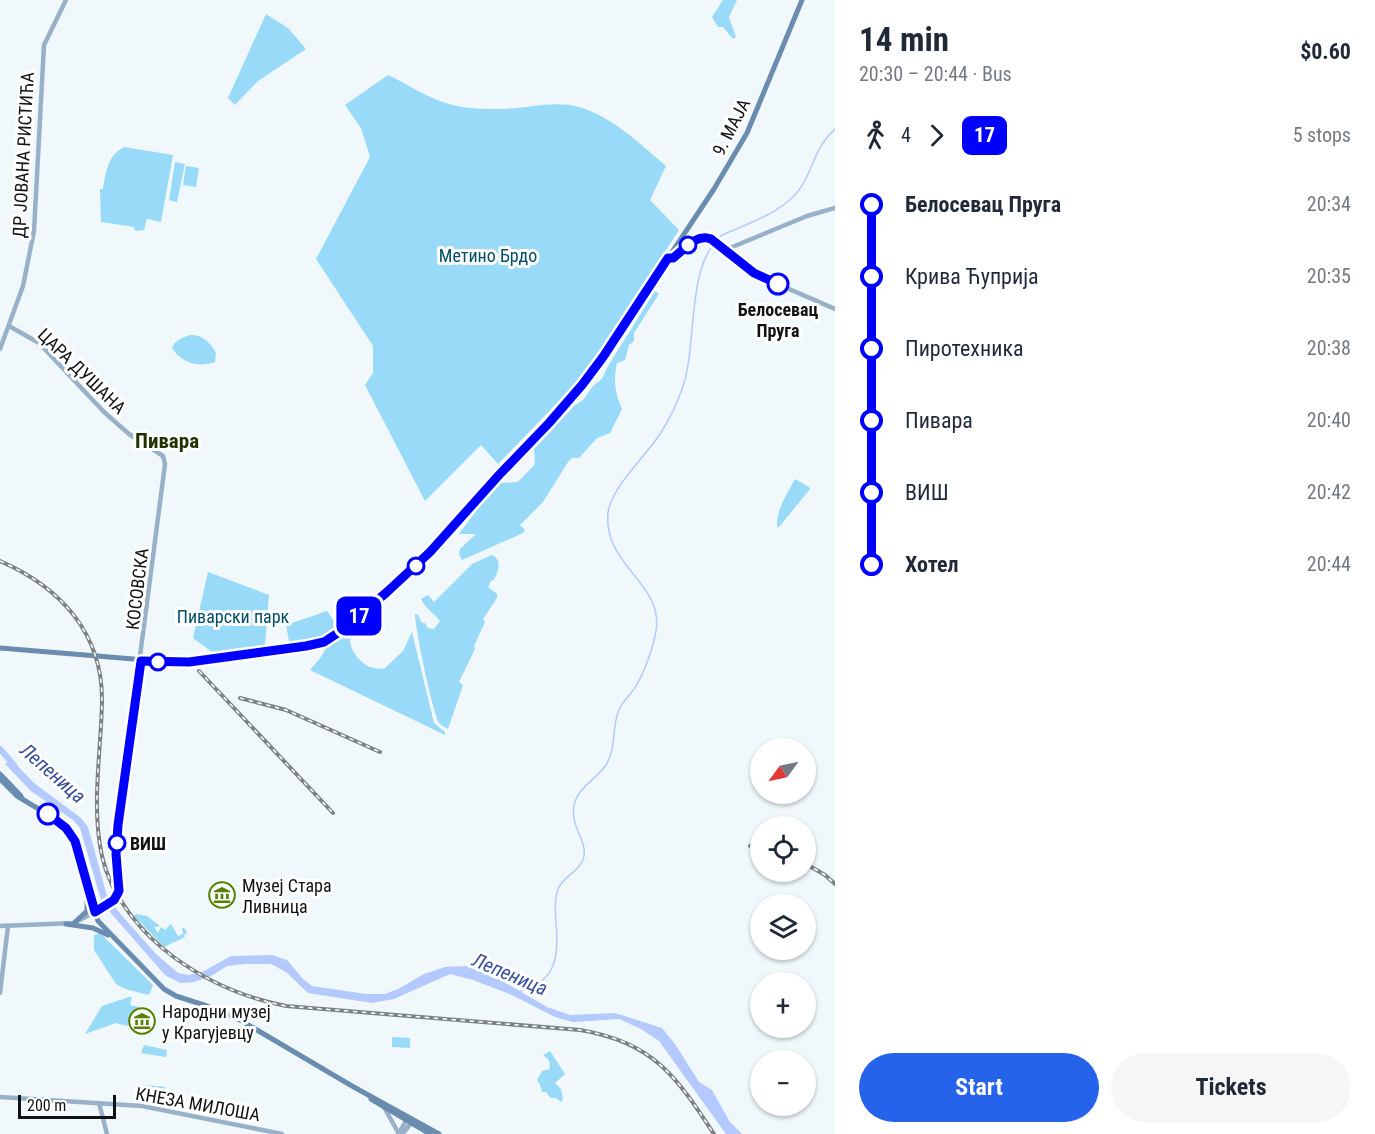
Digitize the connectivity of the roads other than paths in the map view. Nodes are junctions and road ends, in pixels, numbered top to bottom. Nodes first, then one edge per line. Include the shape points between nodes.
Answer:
1 (66, 0) edge
2 (802, 0) edge
3 (835, 208) edge
4 (734, 247) junction
5 (725, 250) junction
6 (732, 256) junction
7 (668, 258) junction
8 (835, 309) edge
9 (9, 326) junction
10 (0, 349) edge
11 (164, 458) joint
12 (0, 648) edge
13 (141, 661) junction
14 (0, 774) edge
15 (0, 779) edge
16 (24, 799) junction
17 (86, 880) junction
18 (98, 911) junction
19 (74, 923) junction
20 (66, 924) junction
21 (0, 926) edge
22 (8, 926) junction
23 (115, 940) junction
24 (0, 993) edge
25 (352, 1086) junction
26 (0, 1097) edge
27 (99, 1103) junction
28 (384, 1107) junction
29 (410, 1120) junction
30 (107, 1134) edge
31 (282, 1134) edge
32 (398, 1134) edge
33 (430, 1134) edge
34 (439, 1134) edge

1 - 9 street, ДР ЈОВАНА РИСТИЋА via 44,45 34,231 23,286
2 - 7 main road, 9. МАЈА via 747,133
3 - 4 street
4 - 5 street
4 - 6 street
5 - 6 street
5 - 7 street via 705,237
6 - 8 street via 757,275
7 - 13 main road, 9. МАЈА via 608,350 549,423 417,564 346,627 320,643 189,662
9 - 10 street, ДР ЈОВАНА РИСТИЋА
9 - 11 street, ЦАРА ДУШАНА via 39,343 104,412
11 - 13 street, КОСОВСКА
12 - 13 main road, 9. МАЈА
13 - 18 street, КОСОВСКА via 118,825 119,891 114,900
14 - 16 main road
15 - 16 main road
16 - 17 main road via 69,831
17 - 18 main road
17 - 19 main road via 88,906 85,915
18 - 19 street
18 - 23 main road via 100,925
19 - 20 street
20 - 22 street
20 - 23 main road via 93,928
21 - 22 street
22 - 24 street
23 - 25 main road via 172,994 240,1020
25 - 28 main road
25 - 29 main road
26 - 27 street, КНЕЗА МИЛОША
27 - 30 street
27 - 31 street, КНЕЗА МИЛОША via 145,1107
28 - 29 main road
28 - 32 street
29 - 32 street
29 - 33 main road
29 - 34 main road

